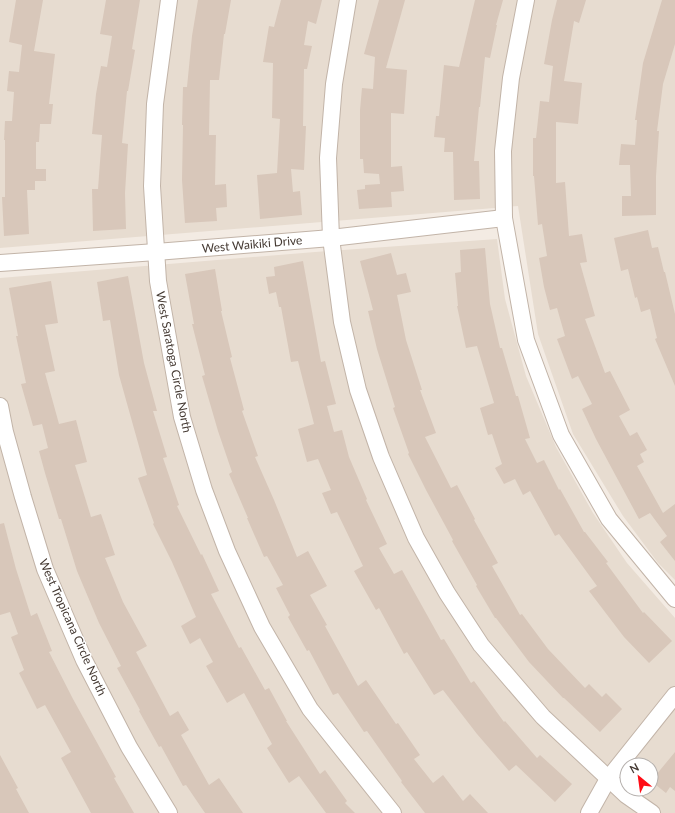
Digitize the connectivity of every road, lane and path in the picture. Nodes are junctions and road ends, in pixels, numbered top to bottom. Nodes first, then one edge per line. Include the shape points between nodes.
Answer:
1 (170, 0) edge
2 (348, 0) edge
3 (526, 0) edge
4 (504, 218) junction
5 (331, 238) junction
6 (156, 252) junction
7 (0, 263) edge
8 (0, 406) edge
9 (675, 599) edge
10 (675, 695) edge
11 (608, 779) junction
12 (169, 813) edge
13 (393, 813) edge
14 (589, 813) edge
15 (652, 813) edge

1 - 6 street, West Saratoga Circle North via 155,104 152,186
2 - 5 street via 334,84 328,158
3 - 4 street via 511,78 504,152
4 - 5 street, West Waikiki Drive
4 - 9 street via 526,340 561,435 609,519
5 - 6 street, West Waikiki Drive
5 - 11 street via 342,322 358,390 381,457 416,538 447,593 481,645 543,717
6 - 7 street, West Waikiki Drive
6 - 13 street, West Saratoga Circle North via 158,281 182,417 204,490 227,551 262,626 310,709
8 - 12 street, West Tropicana Circle North via 17,476 45,569 84,660 129,747
10 - 11 street
11 - 14 street
11 - 15 street

